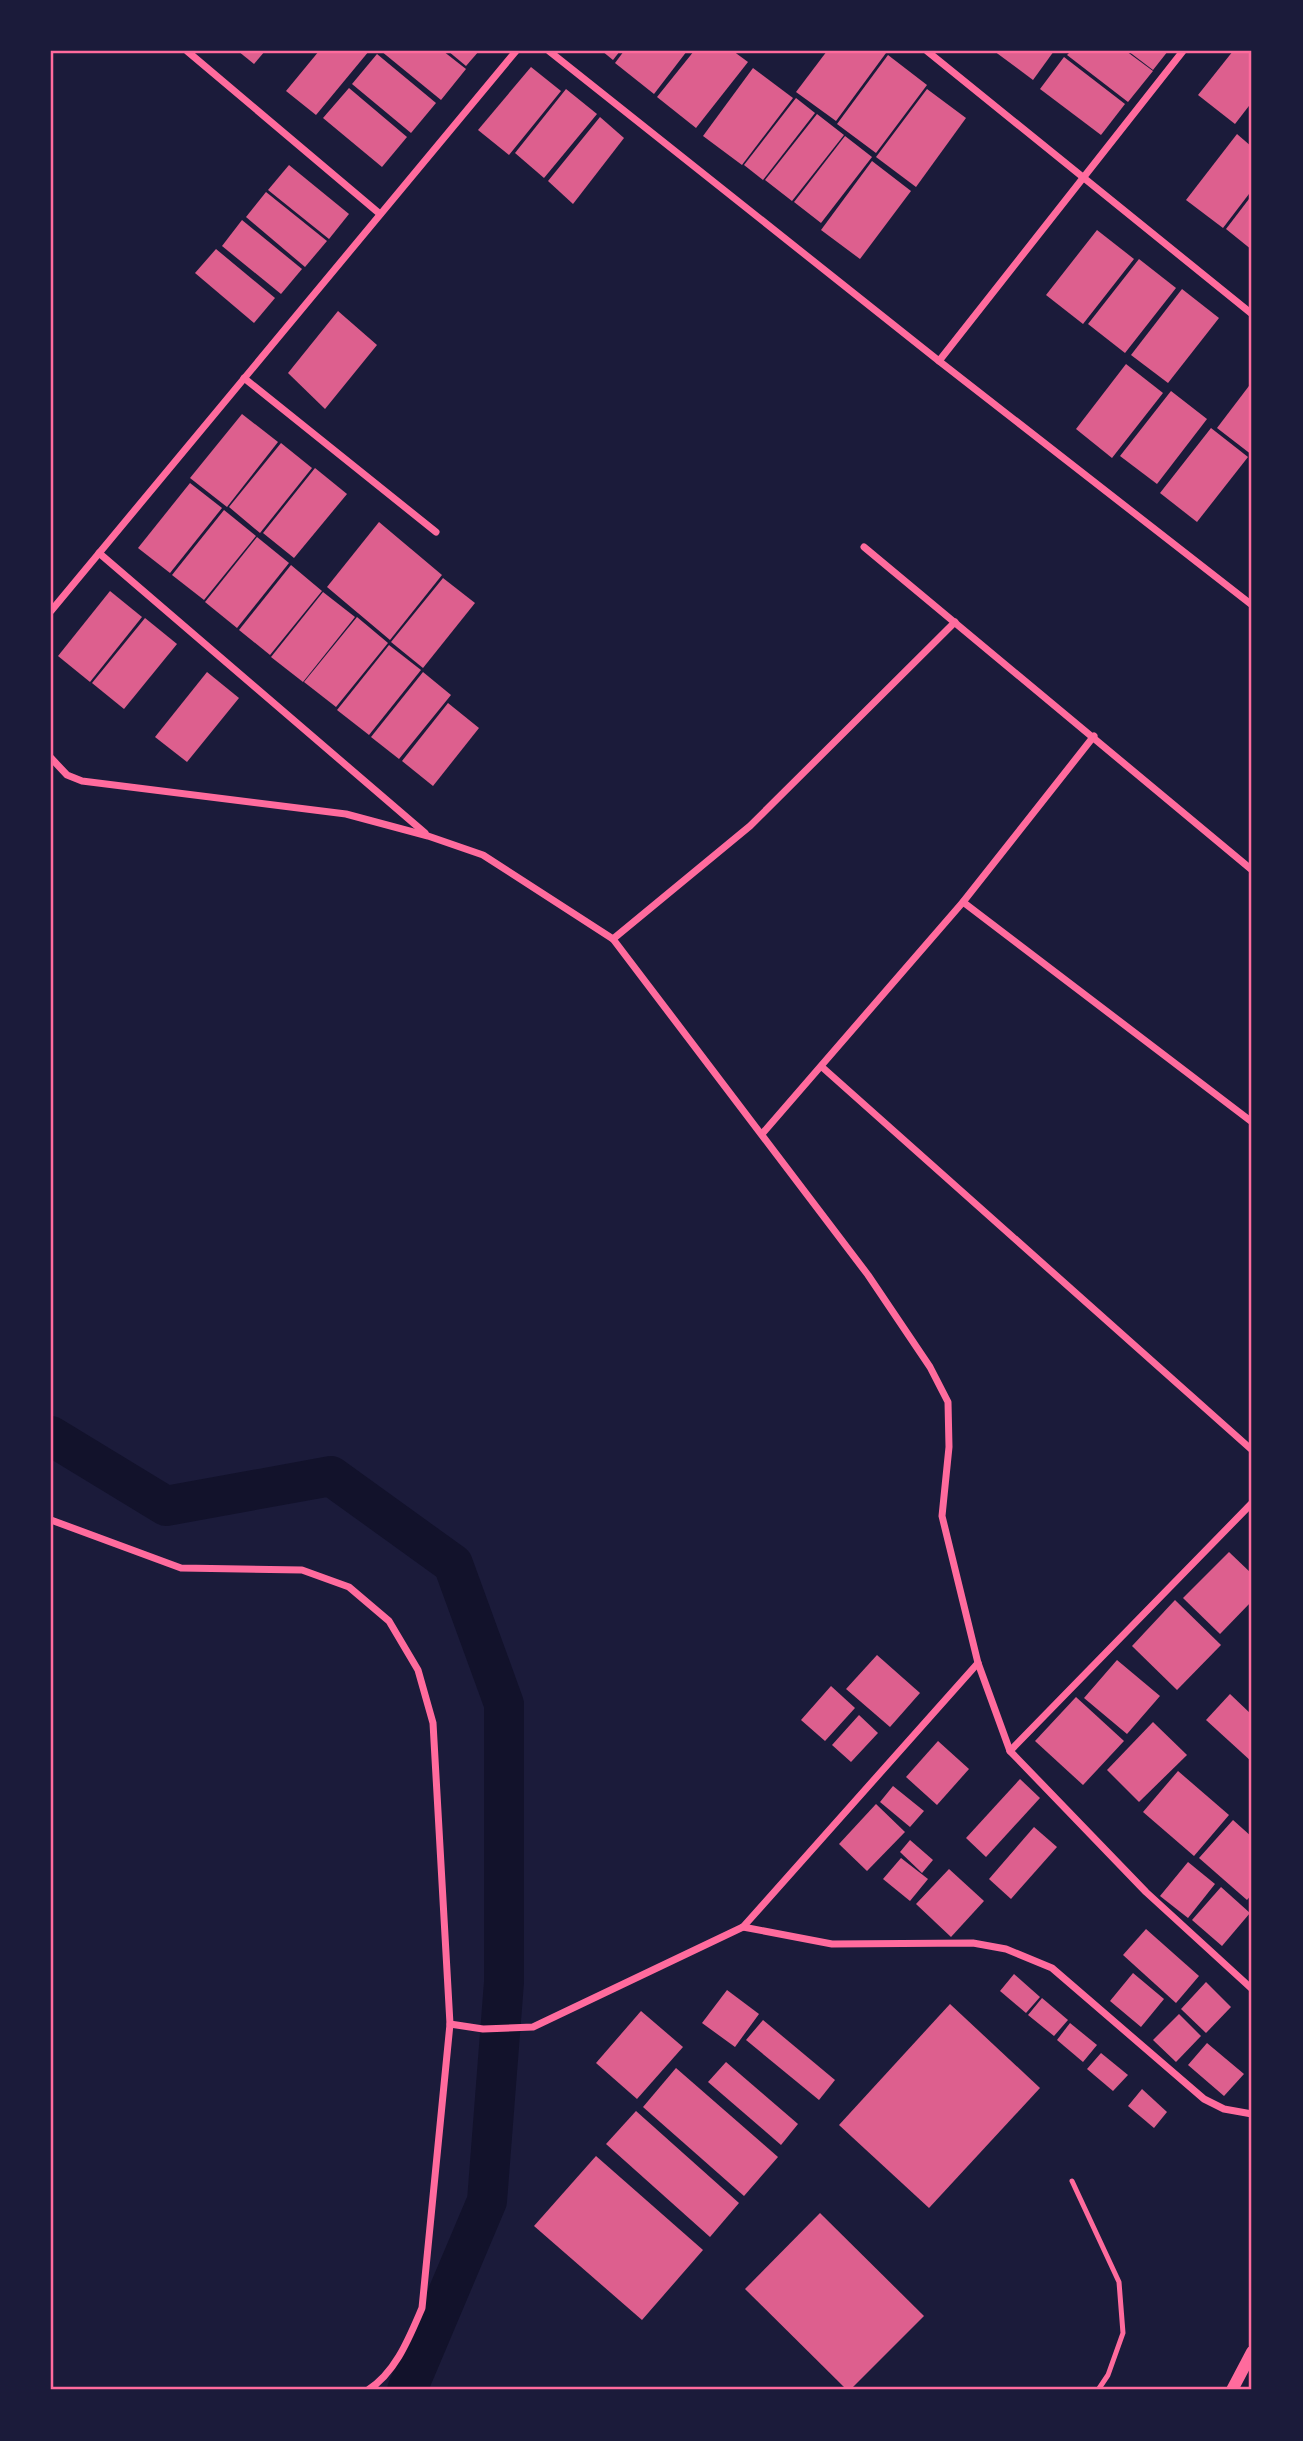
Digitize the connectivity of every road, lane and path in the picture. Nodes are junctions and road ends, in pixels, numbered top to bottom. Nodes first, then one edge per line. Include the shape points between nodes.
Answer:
1 (187, 51) edge
2 (516, 51) edge
3 (549, 51) edge
4 (928, 51) edge
5 (1183, 51) edge
6 (1082, 177) junction
7 (380, 214) junction
8 (1252, 314) edge
9 (939, 361) junction
10 (244, 378) junction
11 (436, 532) dead end
12 (864, 547) dead end
13 (99, 553) junction
14 (1252, 605) edge
15 (51, 611) edge
16 (955, 622) junction
17 (1094, 736) junction
18 (51, 758) edge
19 (428, 836) junction
20 (1252, 870) edge
21 (963, 902) junction
22 (614, 939) junction
23 (822, 1067) junction
24 (1252, 1122) edge
25 (762, 1134) junction
26 (1252, 1450) edge
27 (1252, 1503) edge
28 (51, 1520) edge
29 (978, 1663) junction
30 (1010, 1751) junction
31 (743, 1927) junction
32 (1252, 1989) edge
33 (450, 2024) junction
34 (1252, 2114) edge
35 (1072, 2181) dead end
36 (1252, 2351) edge
37 (368, 2390) edge
38 (1098, 2390) edge
39 (1232, 2390) edge

1 - 7 street
2 - 7 street
3 - 9 street
4 - 6 street
5 - 6 street
6 - 8 street
6 - 9 street
7 - 10 street
9 - 14 street
10 - 11 street
10 - 13 street
12 - 16 street
13 - 15 street
13 - 19 street
16 - 17 street
16 - 22 street via 750,826
17 - 20 street
17 - 21 street
18 - 19 street via 67,775 82,781 345,814
19 - 22 street via 483,855
21 - 23 street
21 - 24 street
22 - 25 street
23 - 25 street
23 - 26 street
25 - 29 street via 868,1275 948,1402 942,1516
27 - 30 street
28 - 33 street via 181,1568 302,1570 349,1587 389,1621 418,1670 433,1723
29 - 30 street
29 - 31 street
30 - 32 street via 1146,1892
31 - 33 street via 534,2027 483,2029
31 - 34 street via 832,1944 973,1943 1006,1949 1052,1968 1204,2099 1224,2109
33 - 37 street via 422,2308 404,2349 379,2383
35 - 38 lane via 1119,2282 1123,2333
36 - 39 street

